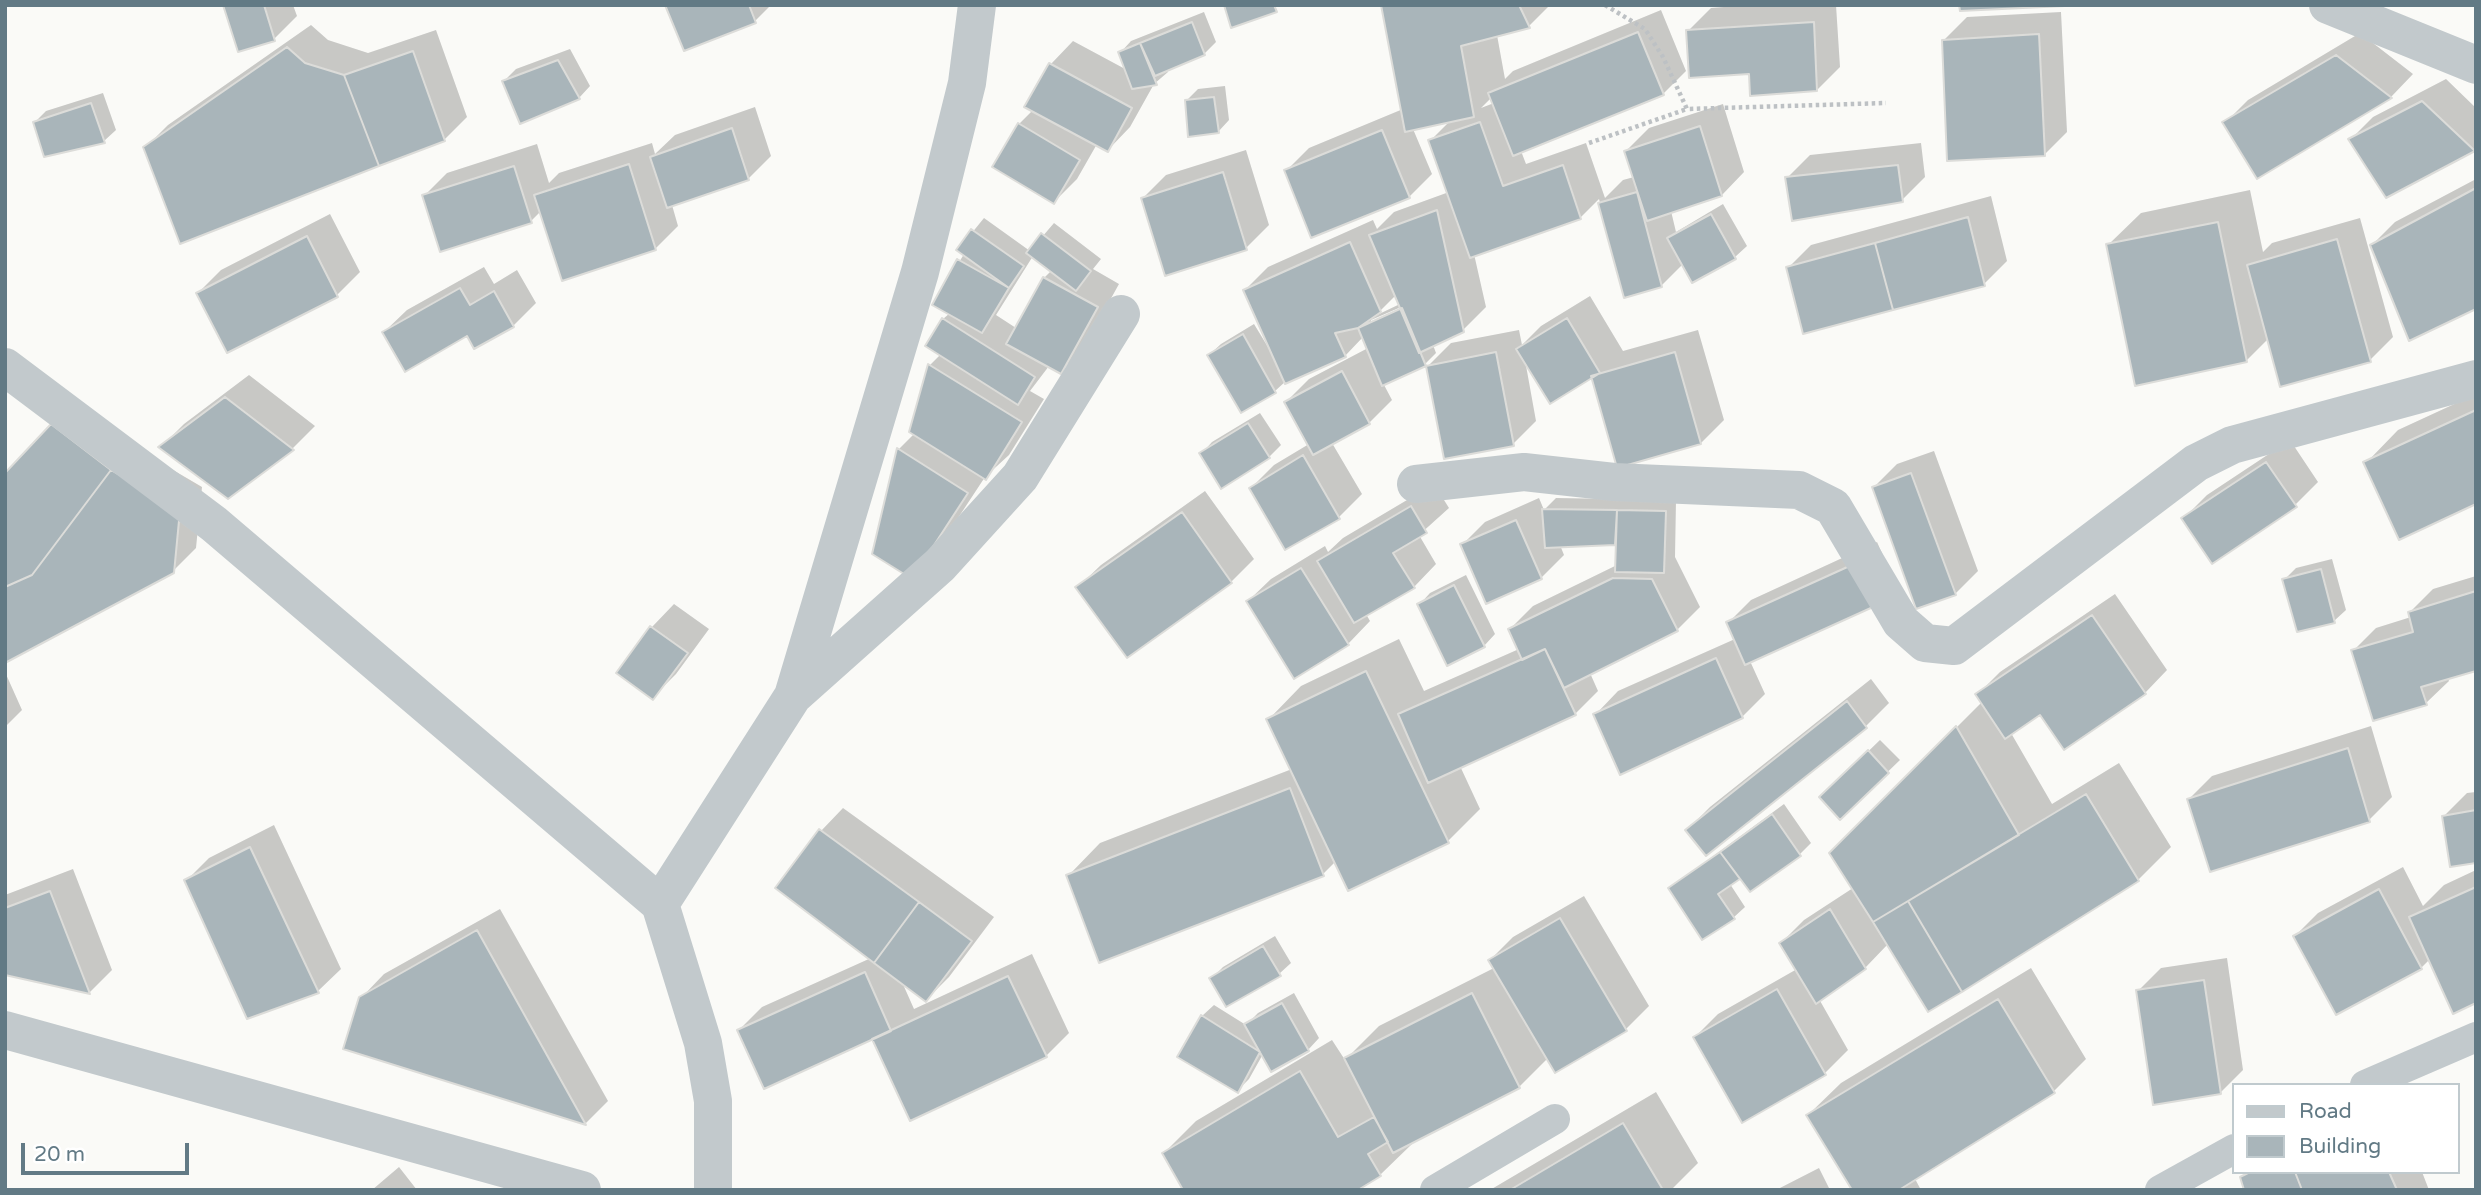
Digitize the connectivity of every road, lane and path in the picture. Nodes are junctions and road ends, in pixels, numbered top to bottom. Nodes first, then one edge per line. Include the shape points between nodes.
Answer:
1 (977, 5) edge
2 (1605, 5) edge
3 (2328, 5) edge
4 (2476, 65) edge
5 (1886, 103) dead end
6 (1687, 109) junction
7 (1589, 144) dead end
8 (1121, 314) dead end
9 (5, 367) edge
10 (2476, 379) edge
11 (1416, 484) dead end
12 (793, 696) junction
13 (660, 904) junction
14 (5, 1030) edge
15 (2476, 1037) edge
16 (2370, 1083) edge
17 (1555, 1119) dead end
18 (2232, 1150) edge
19 (582, 1190) edge
20 (713, 1190) edge
21 (1435, 1190) edge
22 (2160, 1190) edge

1 - 12 street via 967,83 920,272
2 - 6 path via 1645,29
3 - 4 street
5 - 6 path
6 - 7 path
8 - 12 street via 1020,477 940,565
9 - 13 street via 214,524
10 - 11 street via 2232,445 2196,463 1954,646 1925,643 1901,622 1833,507 1799,490 1614,482 1524,472
12 - 13 street
13 - 20 street via 703,1043 713,1101
14 - 19 street
15 - 16 lane
17 - 21 lane
18 - 22 lane

